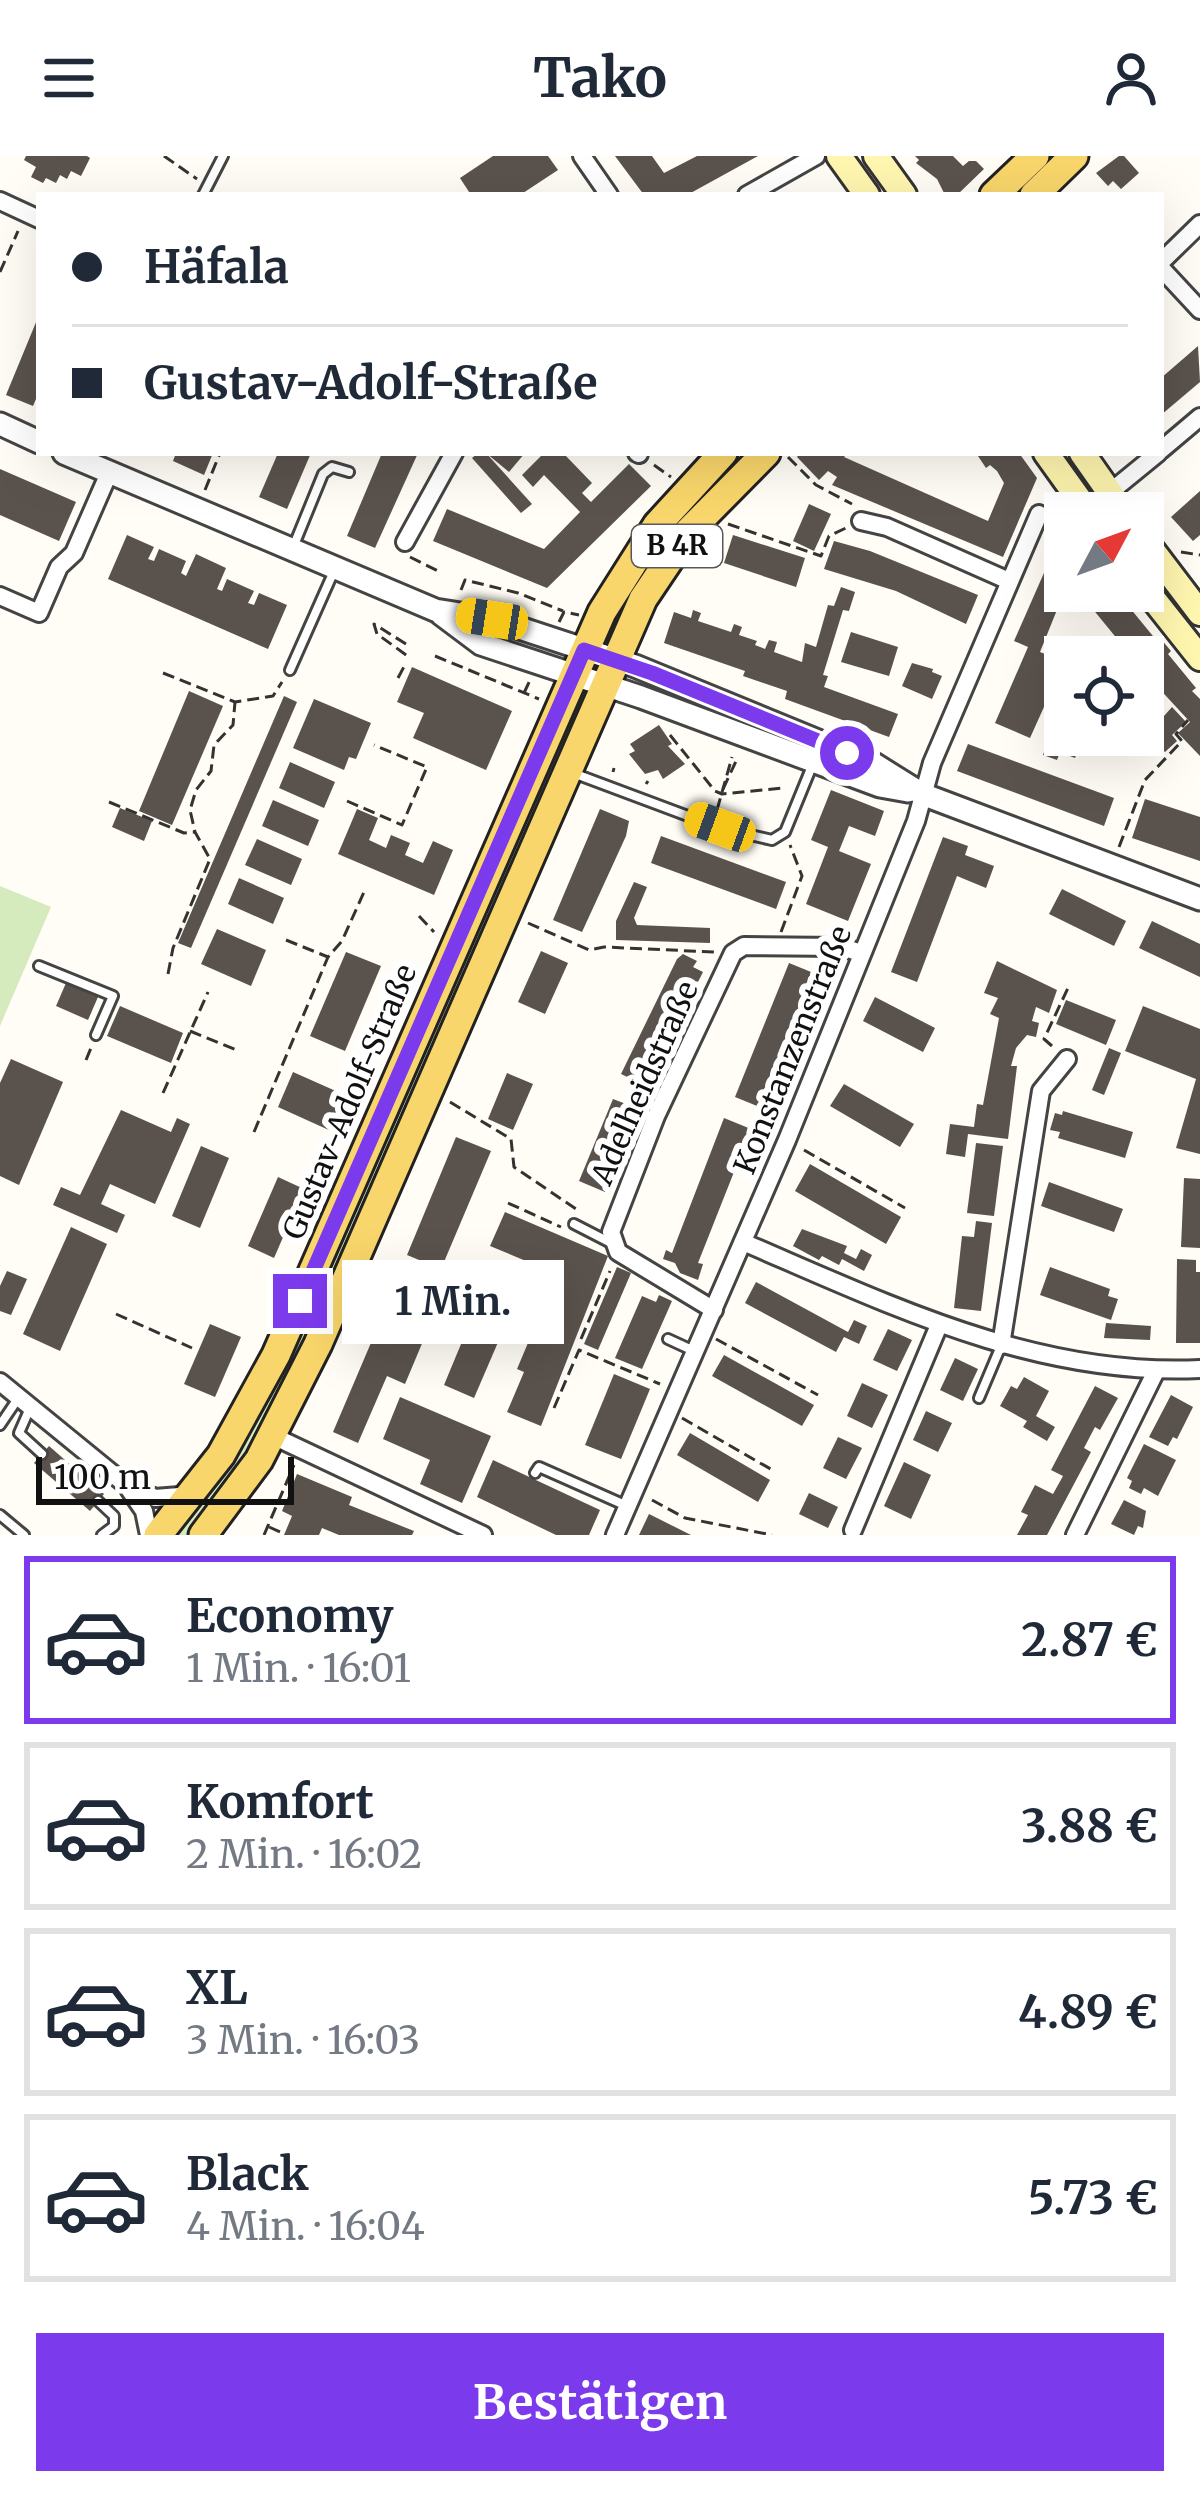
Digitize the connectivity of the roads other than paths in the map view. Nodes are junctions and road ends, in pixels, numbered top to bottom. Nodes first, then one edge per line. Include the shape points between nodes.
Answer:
1 (223, 156) edge
2 (582, 156) edge
3 (816, 156) edge
4 (839, 156) edge
5 (876, 156) edge
6 (1035, 156) edge
7 (1074, 156) edge
8 (205, 192) edge
9 (607, 192) edge
10 (752, 192) edge
11 (865, 192) edge
12 (902, 192) edge
13 (997, 192) edge
14 (1037, 192) edge
15 (0, 201) edge
16 (32, 216) edge
17 (1200, 224) edge
18 (1164, 262) edge
19 (1164, 268) edge
20 (1200, 310) edge
21 (1200, 417) edge
22 (0, 424) edge
23 (36, 441) edge
24 (1164, 448) edge
25 (71, 456) edge
26 (452, 456) edge
27 (720, 456) edge
28 (774, 456) edge
29 (1048, 456) edge
30 (1084, 456) edge
31 (1157, 456) edge
32 (349, 472) dead end
33 (109, 473) junction
34 (1074, 492) edge
35 (1109, 492) edge
36 (1126, 492) edge
37 (1039, 514) dead end
38 (861, 520) road end
39 (405, 542) dead end
40 (291, 551) junction
41 (1164, 566) edge
42 (334, 570) junction
43 (1009, 581) junction
44 (0, 596) edge
45 (435, 610) junction
46 (1164, 612) edge
47 (1200, 613) edge
48 (584, 650) junction
49 (1200, 658) edge
50 (290, 670) road end
51 (609, 672) junction
52 (571, 676) junction
53 (817, 751) junction
54 (566, 770) junction
55 (922, 794) junction
56 (1200, 899) edge
57 (861, 953) junction
58 (39, 966) dead end
59 (96, 1035) dead end
60 (1067, 1059) road end
61 (574, 1224) dead end
62 (743, 1242) junction
63 (614, 1243) junction
64 (714, 1310) junction
65 (939, 1325) junction
66 (668, 1339) dead end
67 (1001, 1345) junction
68 (696, 1352) junction
69 (1200, 1369) edge
70 (1156, 1371) junction
71 (0, 1382) edge
72 (979, 1398) dead end
73 (25, 1400) junction
74 (0, 1425) edge
75 (273, 1436) junction
76 (42, 1454) dead end
77 (535, 1473) dead end
78 (125, 1484) junction
79 (193, 1495) junction
80 (631, 1498) junction
81 (98, 1502) dead end
82 (0, 1515) edge
83 (853, 1530) dead end
84 (24, 1535) edge
85 (102, 1535) edge
86 (154, 1535) edge
87 (203, 1535) edge
88 (483, 1535) edge
89 (615, 1535) edge
90 (1076, 1535) edge

1 - 8 lane
2 - 9 street
3 - 10 street
4 - 11 main road
5 - 12 main road
6 - 13 main road
7 - 14 main road
15 - 16 street
17 - 18 street
19 - 20 street
21 - 24 street
22 - 23 street
25 - 33 street
26 - 39 street
27 - 48 main road, B 4R via 634,558
28 - 51 main road, B 4R via 712,506 667,560
29 - 34 main road
30 - 35 main road
31 - 36 street
32 - 40 lane via 332,467 323,474
33 - 40 street
33 - 44 street via 39,613
37 - 43 street, Konstanzenstraße
38 - 43 street
40 - 42 street
41 - 47 main road
42 - 45 street
42 - 50 lane
43 - 55 street, Konstanzenstraße
45 - 48 street via 492,619
45 - 52 street via 481,644
46 - 49 main road
48 - 51 street
48 - 52 main road, B 4R
51 - 52 street
51 - 53 street
51 - 54 main road, B 4R
52 - 79 main road, Gustav-Adolf-Straße / B 4R via 282,1343
53 - 54 lane via 785,832 772,840
53 - 55 street via 880,786
54 - 75 main road, B 4R
55 - 56 street
55 - 57 street, Konstanzenstraße
57 - 62 street, Konstanzenstraße
57 - 63 street, Adelheidstraße via 776,946 734,953 656,1116
58 - 59 lane via 112,996
60 - 67 street via 1041,1091
61 - 63 lane
62 - 64 street, Konstanzenstraße
62 - 65 street
63 - 64 street
64 - 68 street, Konstanzenstraße
65 - 67 street
65 - 83 street
66 - 68 lane
67 - 70 street
67 - 72 lane
68 - 80 street, Konstanzenstraße
69 - 70 street
70 - 90 street
71 - 73 street
73 - 74 lane
73 - 76 lane via 19,1433
73 - 78 street
75 - 87 main road, B 4R
75 - 88 street
77 - 80 lane via 539,1467
78 - 79 street via 154,1498
78 - 86 street
79 - 86 main road, Gustav-Adolf-Straße / B 4R
80 - 89 street, Konstanzenstraße
81 - 85 lane via 114,1516
82 - 84 lane

